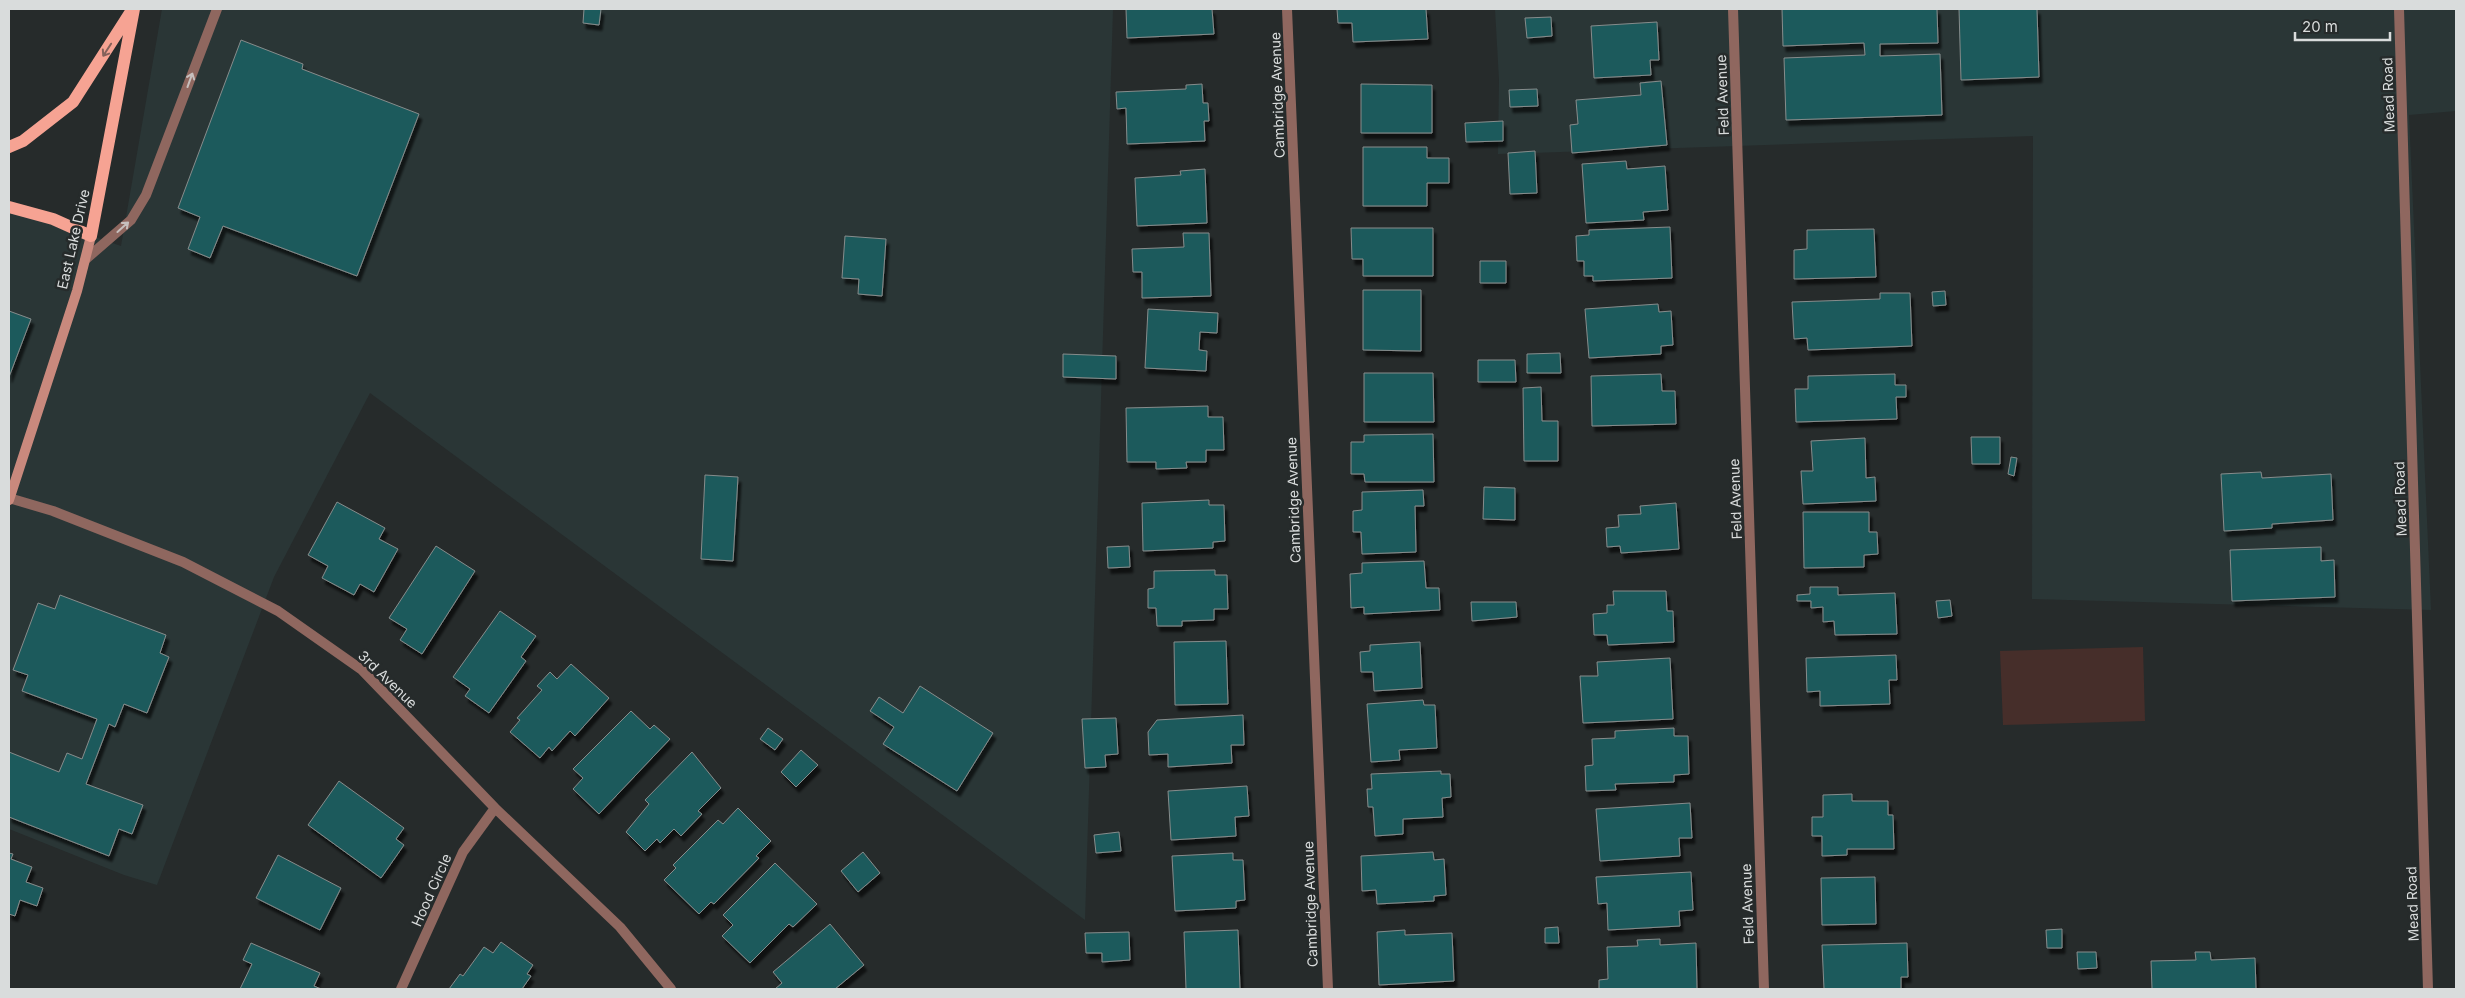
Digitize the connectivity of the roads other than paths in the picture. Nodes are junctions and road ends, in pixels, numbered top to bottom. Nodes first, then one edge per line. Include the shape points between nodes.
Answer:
1 (133, 9) edge
2 (217, 9) edge
3 (1287, 9) edge
4 (1733, 9) edge
5 (2399, 9) edge
6 (9, 147) edge
7 (9, 208) edge
8 (91, 236) junction
9 (86, 259) junction
10 (9, 499) edge
11 (495, 808) junction
12 (401, 989) edge
13 (671, 989) edge
14 (1328, 989) edge
15 (1764, 989) edge
16 (2428, 989) edge

1 -> 6 main road via 73,102 23,141
1 - 8 main road, East Lake Drive
9 -> 2 street via 131,220 146,195
3 - 14 street, Cambridge Avenue
4 - 15 street, Feld Avenue
5 - 16 street, Mead Road
7 - 8 main road via 53,219
8 - 9 street, East Lake Drive
9 - 10 street, East Lake Drive
10 - 11 street, 3rd Avenue via 53,511 183,562 278,610 362,670
11 - 12 street, Hood Circle via 463,852
11 - 13 street, 3rd Avenue via 620,927

